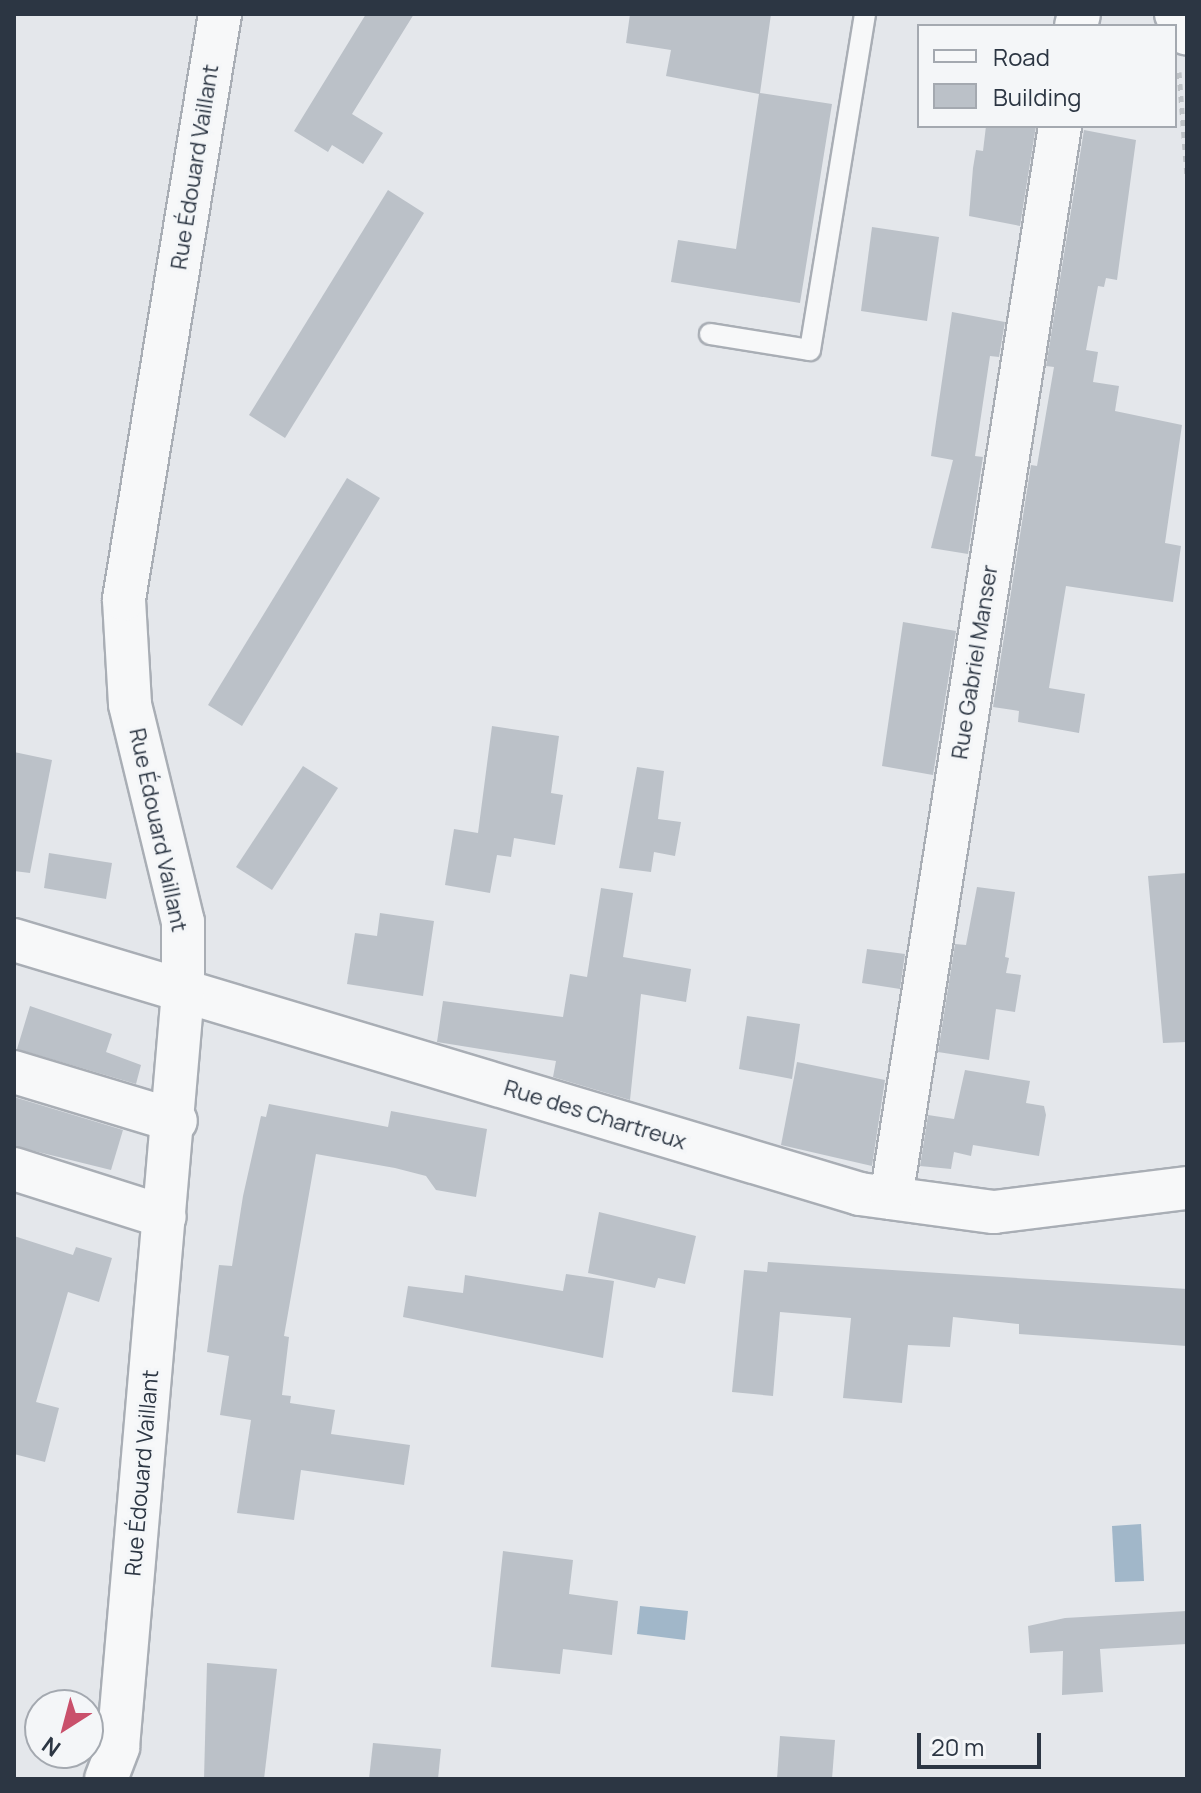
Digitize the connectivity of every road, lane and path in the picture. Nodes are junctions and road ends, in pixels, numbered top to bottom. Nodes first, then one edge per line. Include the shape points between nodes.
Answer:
1 (220, 14) edge
2 (865, 14) edge
3 (1182, 24) edge
4 (1060, 128) edge
5 (1187, 177) edge
6 (710, 334) dead end
7 (14, 940) edge
8 (183, 992) junction
9 (14, 1072) edge
10 (176, 1121) junction
11 (14, 1169) edge
12 (1187, 1188) edge
13 (891, 1198) junction
14 (165, 1217) junction
15 (113, 1768) edge

1 - 8 street, Rue Édouard Vaillant via 124,599 130,704 183,922
2 - 6 lane via 810,350
3 - 5 path via 1178,50
4 - 13 street, Rue Gabriel Manser
7 - 8 street, Rue des Chartreux
8 - 10 street, Rue Édouard Vaillant
8 - 13 street, Rue des Chartreux via 845,1190
9 - 10 street
10 - 14 street, Rue Édouard Vaillant
11 - 14 street
12 - 13 street, Rue des Chartreux via 994,1212
14 - 15 street, Rue Édouard Vaillant

